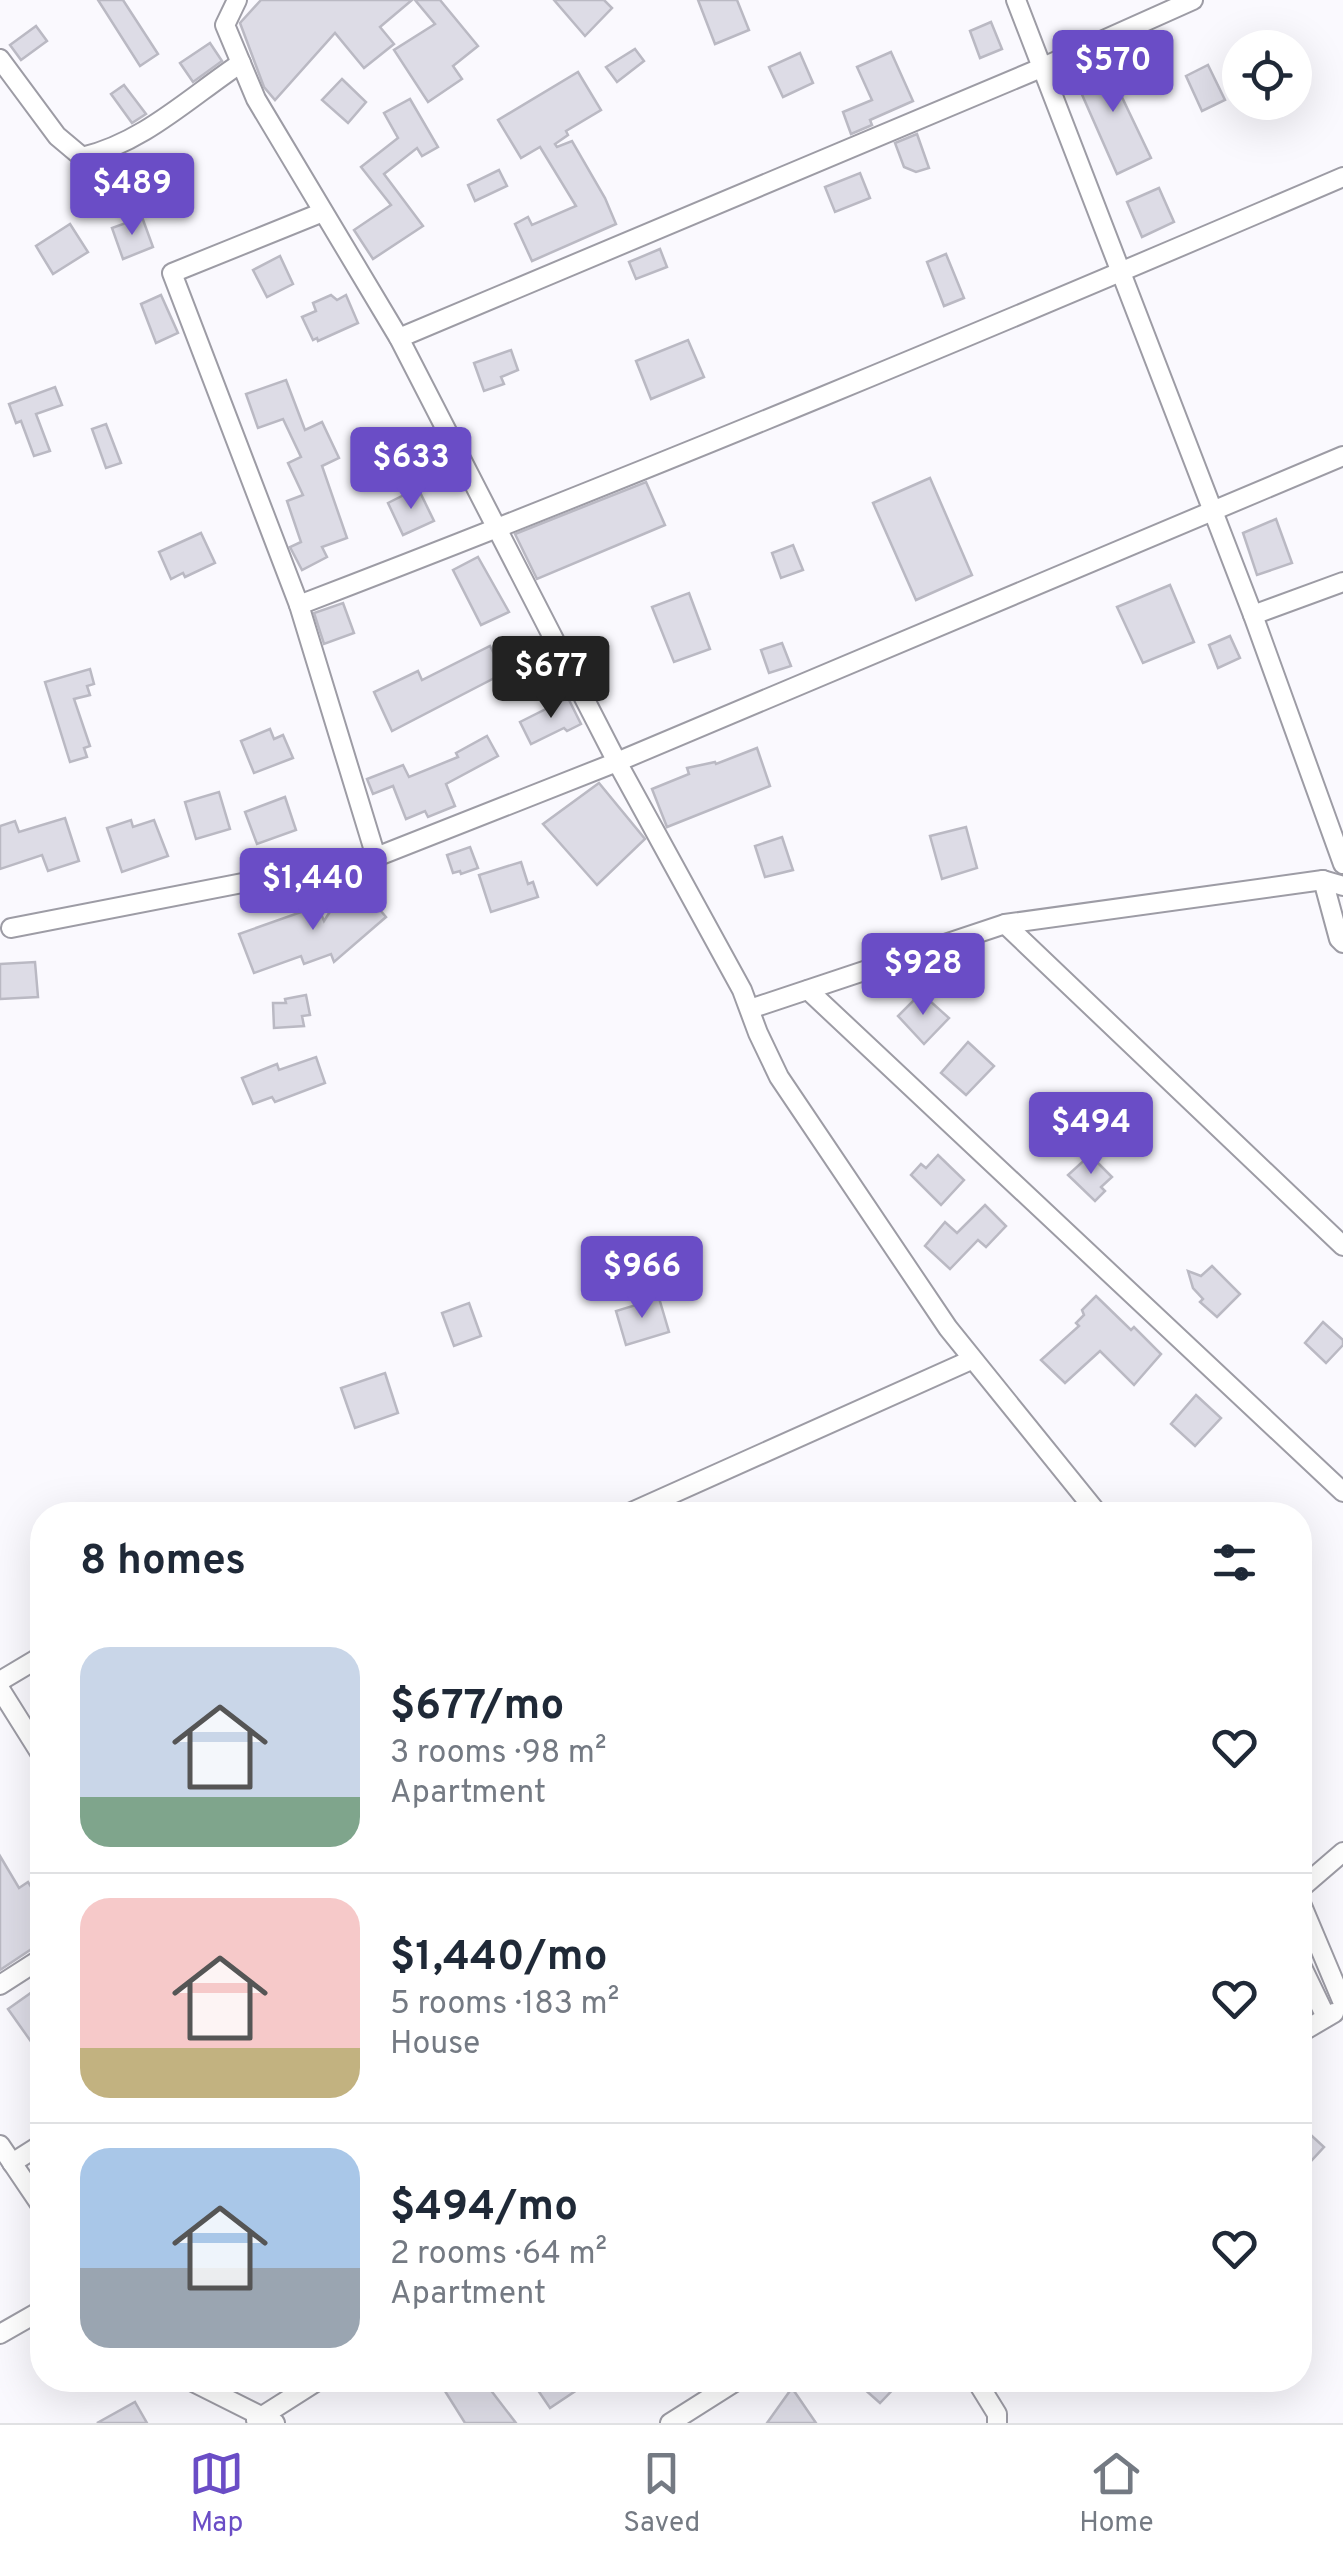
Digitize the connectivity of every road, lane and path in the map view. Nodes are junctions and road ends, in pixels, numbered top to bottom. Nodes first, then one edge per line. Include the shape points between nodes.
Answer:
1 (238, 0) edge
2 (1016, 0) edge
3 (1192, 0) edge
4 (0, 59) edge
5 (241, 63) junction
6 (1041, 68) junction
7 (1343, 177) edge
8 (323, 212) junction
9 (1121, 272) junction
10 (400, 338) junction
11 (1343, 456) edge
12 (1213, 510) junction
13 (500, 528) junction
14 (1343, 582) edge
15 (299, 605) junction
16 (1253, 615) junction
17 (617, 762) junction
18 (376, 857) junction
19 (1343, 864) edge
20 (1324, 880) junction
21 (1343, 886) edge
22 (1004, 924) junction
23 (11, 928) dead end
24 (1343, 943) edge
25 (808, 990) junction
26 (750, 1009) junction
27 (1343, 1246) edge
28 (971, 1360) junction
29 (1343, 1492) edge
30 (654, 1502) edge
31 (1088, 1502) edge
32 (30, 1664) edge
33 (0, 1685) edge
34 (30, 1736) edge
35 (1343, 1852) edge
36 (1312, 1879) edge
37 (1312, 1930) edge
38 (30, 1966) edge
39 (0, 1985) edge
40 (1312, 1988) edge
41 (1343, 2005) edge
42 (1326, 2017) junction
43 (1312, 2026) edge
44 (0, 2145) edge
45 (30, 2152) edge
46 (12, 2163) junction
47 (30, 2190) edge
48 (30, 2317) edge
49 (0, 2334) edge
50 (210, 2392) edge
51 (303, 2392) edge
52 (719, 2392) edge
53 (983, 2392) edge
54 (262, 2421) edge
55 (670, 2423) edge
56 (997, 2423) edge

1 - 5 street via 225,24
2 - 6 street
3 - 6 street
4 - 5 street via 56,136 82,158 137,136
5 - 8 street
6 - 9 street
6 - 10 street
7 - 9 street
8 - 10 street
8 - 15 street via 172,273
9 - 12 street
9 - 13 street
10 - 13 street
11 - 12 street
12 - 16 street
12 - 17 street
13 - 15 street
13 - 17 street
14 - 16 street
15 - 18 street
16 - 19 street
17 - 18 street
17 - 26 street
18 - 23 street
20 - 21 street
20 - 22 street
20 - 24 street
22 - 25 street
22 - 27 street
25 - 26 street
25 - 29 street
26 - 28 street via 779,1076
28 - 30 street
28 - 31 street
32 - 33 street
33 - 34 street
35 - 36 street
37 - 41 street
38 - 39 street
40 - 42 street
41 - 42 street
42 - 43 street
44 - 46 street
45 - 46 street
46 - 47 street
48 - 49 street
50 - 54 street
51 - 54 street
52 - 55 street
53 - 56 street

